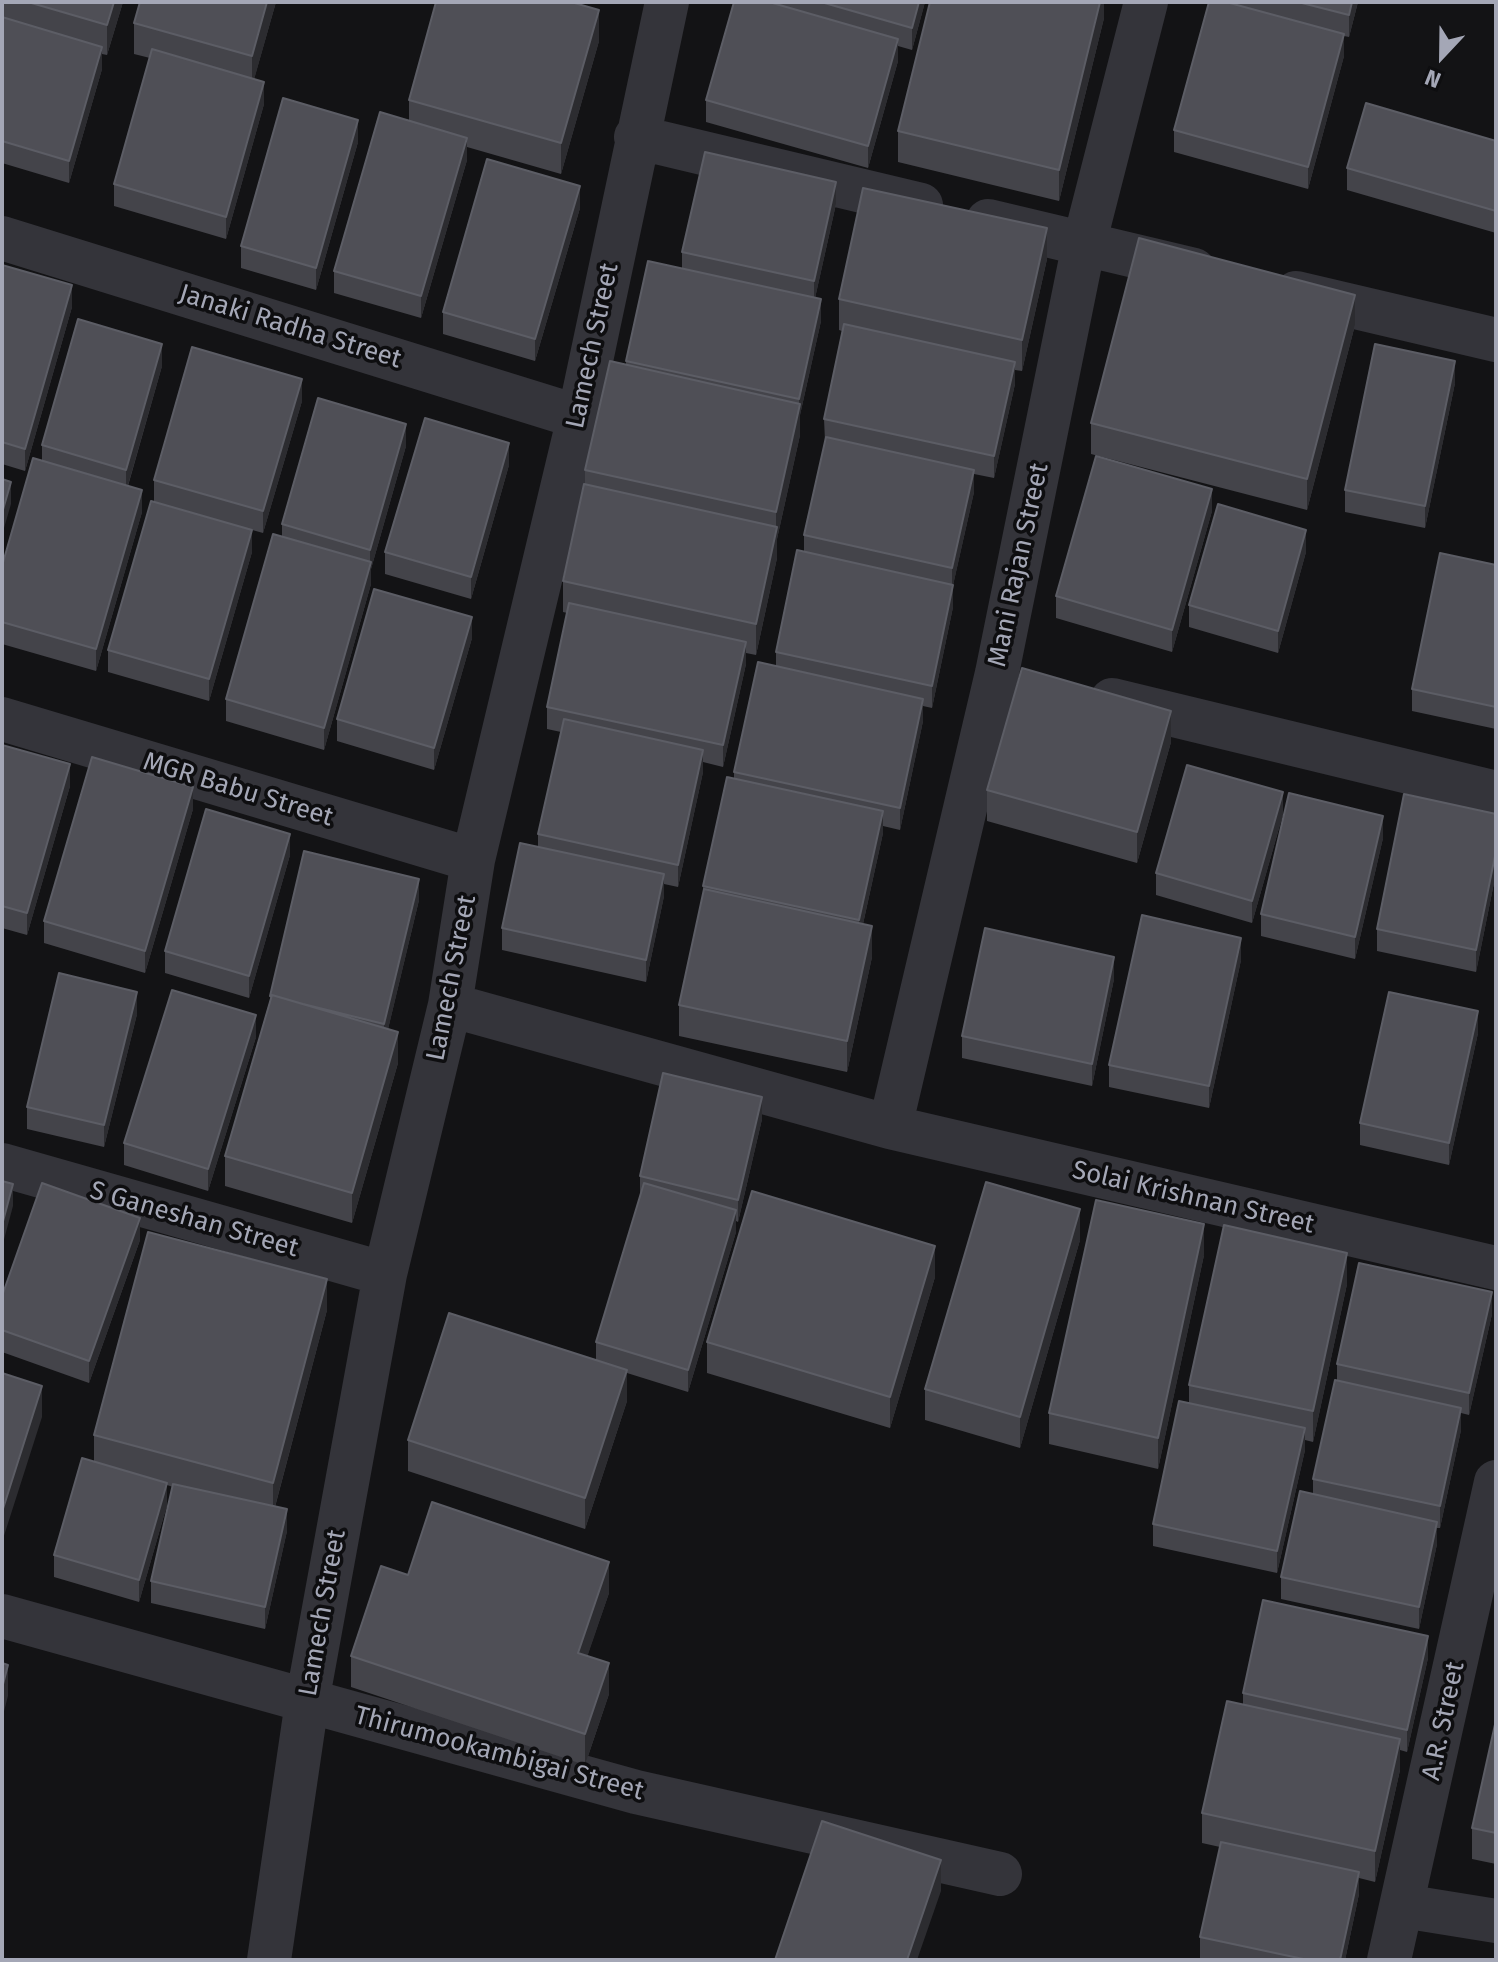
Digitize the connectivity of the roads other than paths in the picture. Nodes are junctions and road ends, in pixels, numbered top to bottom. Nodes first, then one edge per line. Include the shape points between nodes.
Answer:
1 (667, 2) edge
2 (1146, 2) edge
3 (636, 137) junction
4 (2, 238) edge
5 (1084, 244) junction
6 (1496, 340) edge
7 (579, 417) junction
8 (997, 673) junction
9 (2, 719) edge
10 (1496, 793) edge
11 (473, 860) junction
12 (450, 1005) junction
13 (890, 1127) junction
14 (2, 1165) edge
15 (1496, 1268) edge
16 (385, 1274) junction
17 (1496, 1482) edge
18 (2, 1616) edge
19 (307, 1702) junction
20 (1000, 1874) dead end
21 (1403, 1906) junction
22 (1496, 1921) edge
23 (269, 1960) edge
24 (1389, 1960) edge

1 - 3 street, Lamech Street
2 - 5 street, Mani Rajan Street
3 - 5 street
3 - 7 street, Lamech Street
4 - 7 street, Janaki Radha Street
5 - 6 street
5 - 8 street, Mani Rajan Street
7 - 11 street, Lamech Street
8 - 10 street
8 - 13 street, Mani Rajan Street
9 - 11 street, MGR Babu Street
11 - 12 street, Lamech Street
12 - 13 street, Solai Krishnan Street
12 - 16 street, Lamech Street
13 - 15 street, Solai Krishnan Street
14 - 16 street, S Ganeshan Street
16 - 19 street, Lamech Street
17 - 21 street, A.R. Street
18 - 19 street, Thirumookambigai Street
19 - 20 street, Thirumookambigai Street via 636,1792
19 - 23 street, Lamech Street
21 - 22 street
21 - 24 street, A.R. Street

